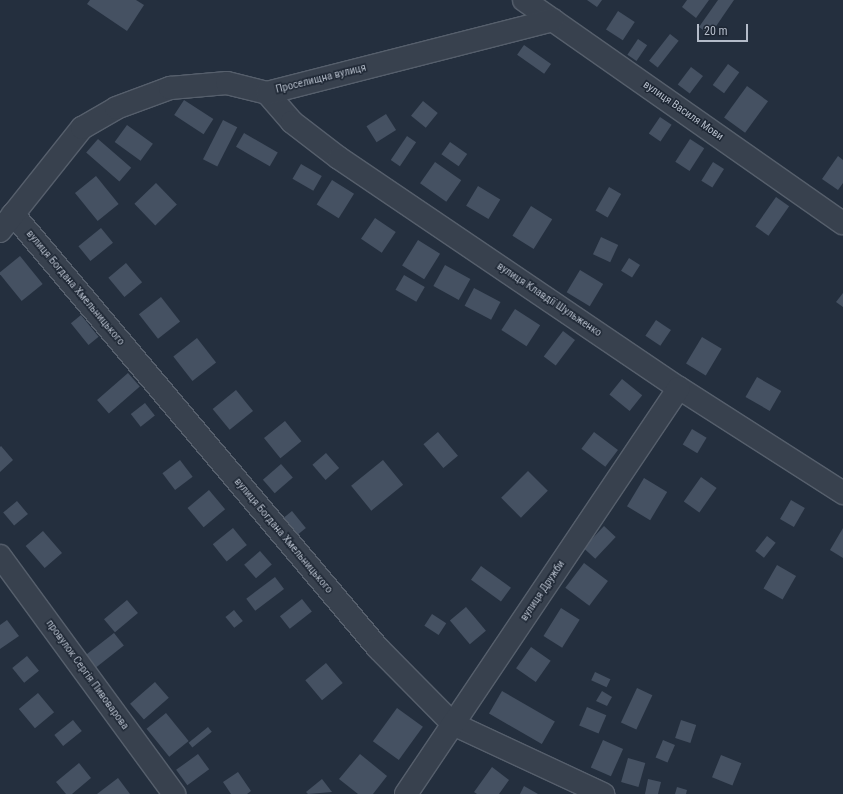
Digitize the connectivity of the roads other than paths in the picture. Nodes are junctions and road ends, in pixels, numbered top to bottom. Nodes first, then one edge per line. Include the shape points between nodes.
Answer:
1 (524, 0) edge
2 (552, 20) junction
3 (267, 93) junction
4 (6, 223) edge
5 (843, 223) edge
6 (679, 388) junction
7 (843, 493) edge
8 (0, 556) edge
9 (453, 724) junction
10 (174, 794) edge
11 (406, 794) edge
12 (603, 794) edge

1 - 2 street, вулиця Василя Мови
2 - 3 street, Проселищна вулиця
2 - 5 street, вулиця Василя Мови
3 - 4 street, Проселищна вулиця via 227,83 170,88 116,108 82,128
3 - 6 street, вулиця Клавдії Шульженко via 292,122 339,158
4 - 9 street, вулиця Богдана Хмельницького via 378,648
6 - 7 street, вулиця Клавдії Шульженко
6 - 9 street, вулиця Дружби
8 - 10 street, провулок Сергія Пивоварова
9 - 11 street, вулиця Дружби
9 - 12 street, вулиця Богдана Хмельницького

